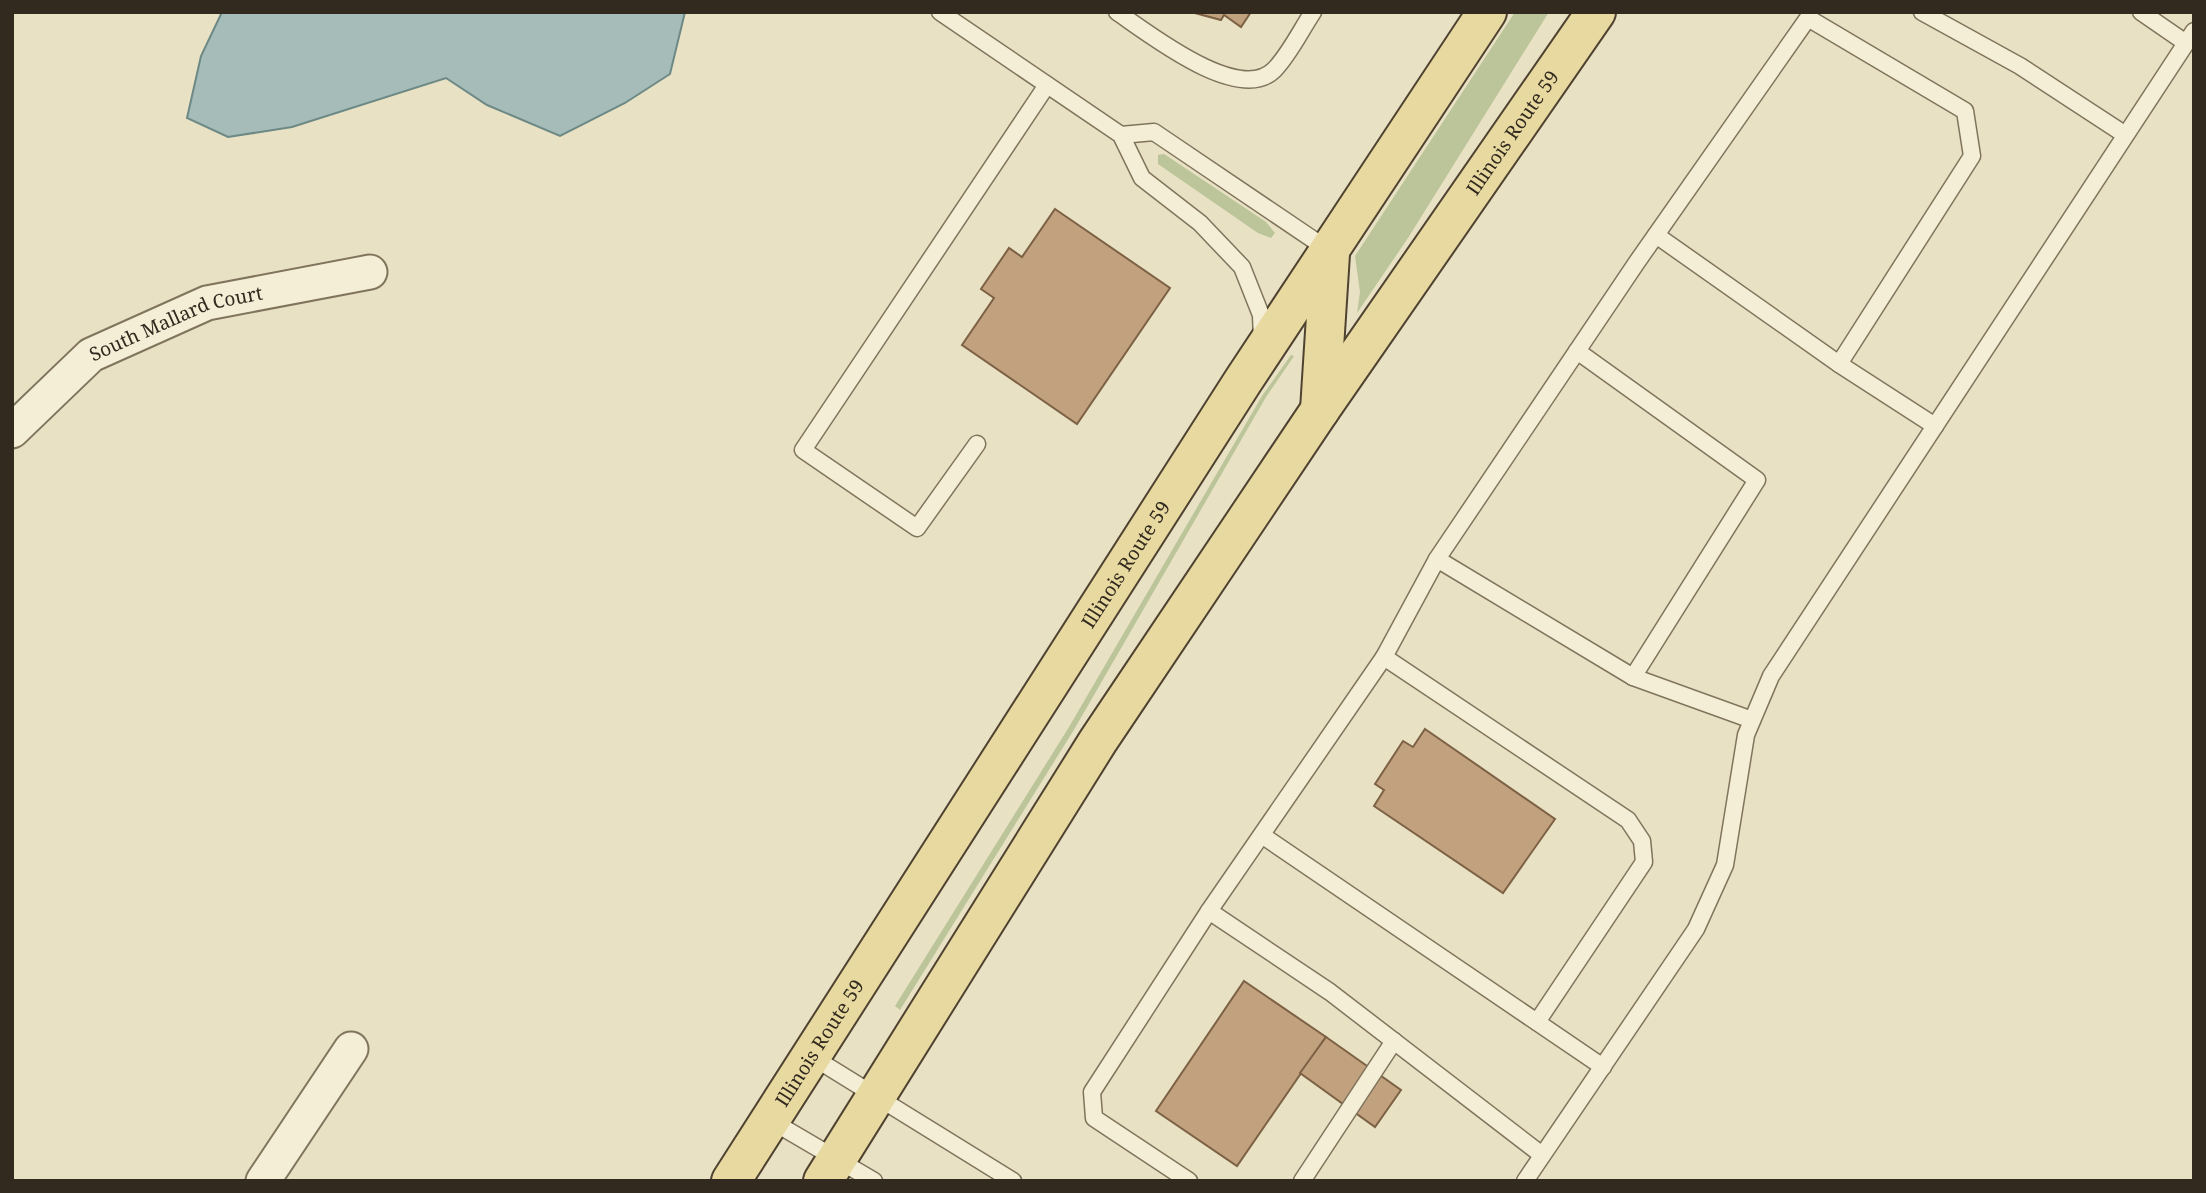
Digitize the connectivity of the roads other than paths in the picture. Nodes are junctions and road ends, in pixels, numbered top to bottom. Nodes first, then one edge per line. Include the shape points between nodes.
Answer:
1 (940, 12) edge
2 (1117, 12) edge
3 (1313, 12) edge
4 (1487, 12) edge
5 (1596, 12) edge
6 (1922, 12) edge
7 (2141, 12) edge
8 (2190, 37) edge
9 (1047, 85) junction
10 (2124, 134) junction
11 (1121, 135) junction
12 (1656, 235) junction
13 (1330, 252) junction
14 (370, 272) dead end
15 (1577, 351) junction
16 (1263, 352) junction
17 (1839, 364) junction
18 (1320, 410) junction
19 (1935, 426) junction
20 (12, 431) edge
21 (977, 444) dead end
22 (1437, 559) junction
23 (1384, 657) junction
24 (1633, 677) junction
25 (1752, 720) junction
26 (1264, 836) junction
27 (1209, 911) junction
28 (1537, 1022) junction
29 (1394, 1041) junction
30 (351, 1049) dead end
31 (811, 1056) junction
32 (1602, 1067) junction
33 (875, 1097) junction
34 (770, 1120) junction
35 (1542, 1155) junction
36 (830, 1171) edge
37 (264, 1181) edge
38 (731, 1181) edge
39 (874, 1181) edge
40 (1013, 1181) edge
41 (1189, 1181) edge
42 (1302, 1181) edge
43 (1525, 1181) edge

1 - 9 lane
2 - 3 lane via 1182,57 1243,81 1273,72
4 - 13 main road, Illinois Route 59
5 - 18 main road, Illinois Route 59
6 - 10 lane via 2020,66
7 - 8 lane
8 - 10 lane
9 - 11 lane
9 - 21 lane via 803,450 917,528
10 - 19 lane
11 - 13 lane via 1154,132
11 - 16 lane via 1142,178 1200,223 1242,267 1261,316
12 - 15 lane
12 - 17 lane
12 - 17 lane via 1808,18 1965,111 1972,156
13 - 16 main road, Illinois Route 59
13 - 18 main road
14 - 20 street, South Mallard Court via 207,303 91,355
15 - 22 lane
15 - 24 lane via 1758,480
16 - 31 main road, Illinois Route 59
17 - 19 lane
18 - 33 main road, Illinois Route 59 via 1098,741
19 - 25 lane via 1771,676
22 - 23 lane
22 - 24 lane
23 - 26 lane
23 - 28 lane via 1628,820 1643,841 1644,862
24 - 25 lane
25 - 32 lane via 1725,865 1696,929
26 - 27 lane
26 - 28 lane
27 - 29 lane
27 - 41 lane via 1092,1092 1094,1118
28 - 32 lane
29 - 35 lane
29 - 42 lane
30 - 37 street
31 - 33 lane
31 - 34 main road, Illinois Route 59
32 - 35 lane
33 - 36 main road, Illinois Route 59
33 - 40 lane
34 - 36 lane
34 - 38 main road, Illinois Route 59
35 - 43 lane
36 - 39 lane

